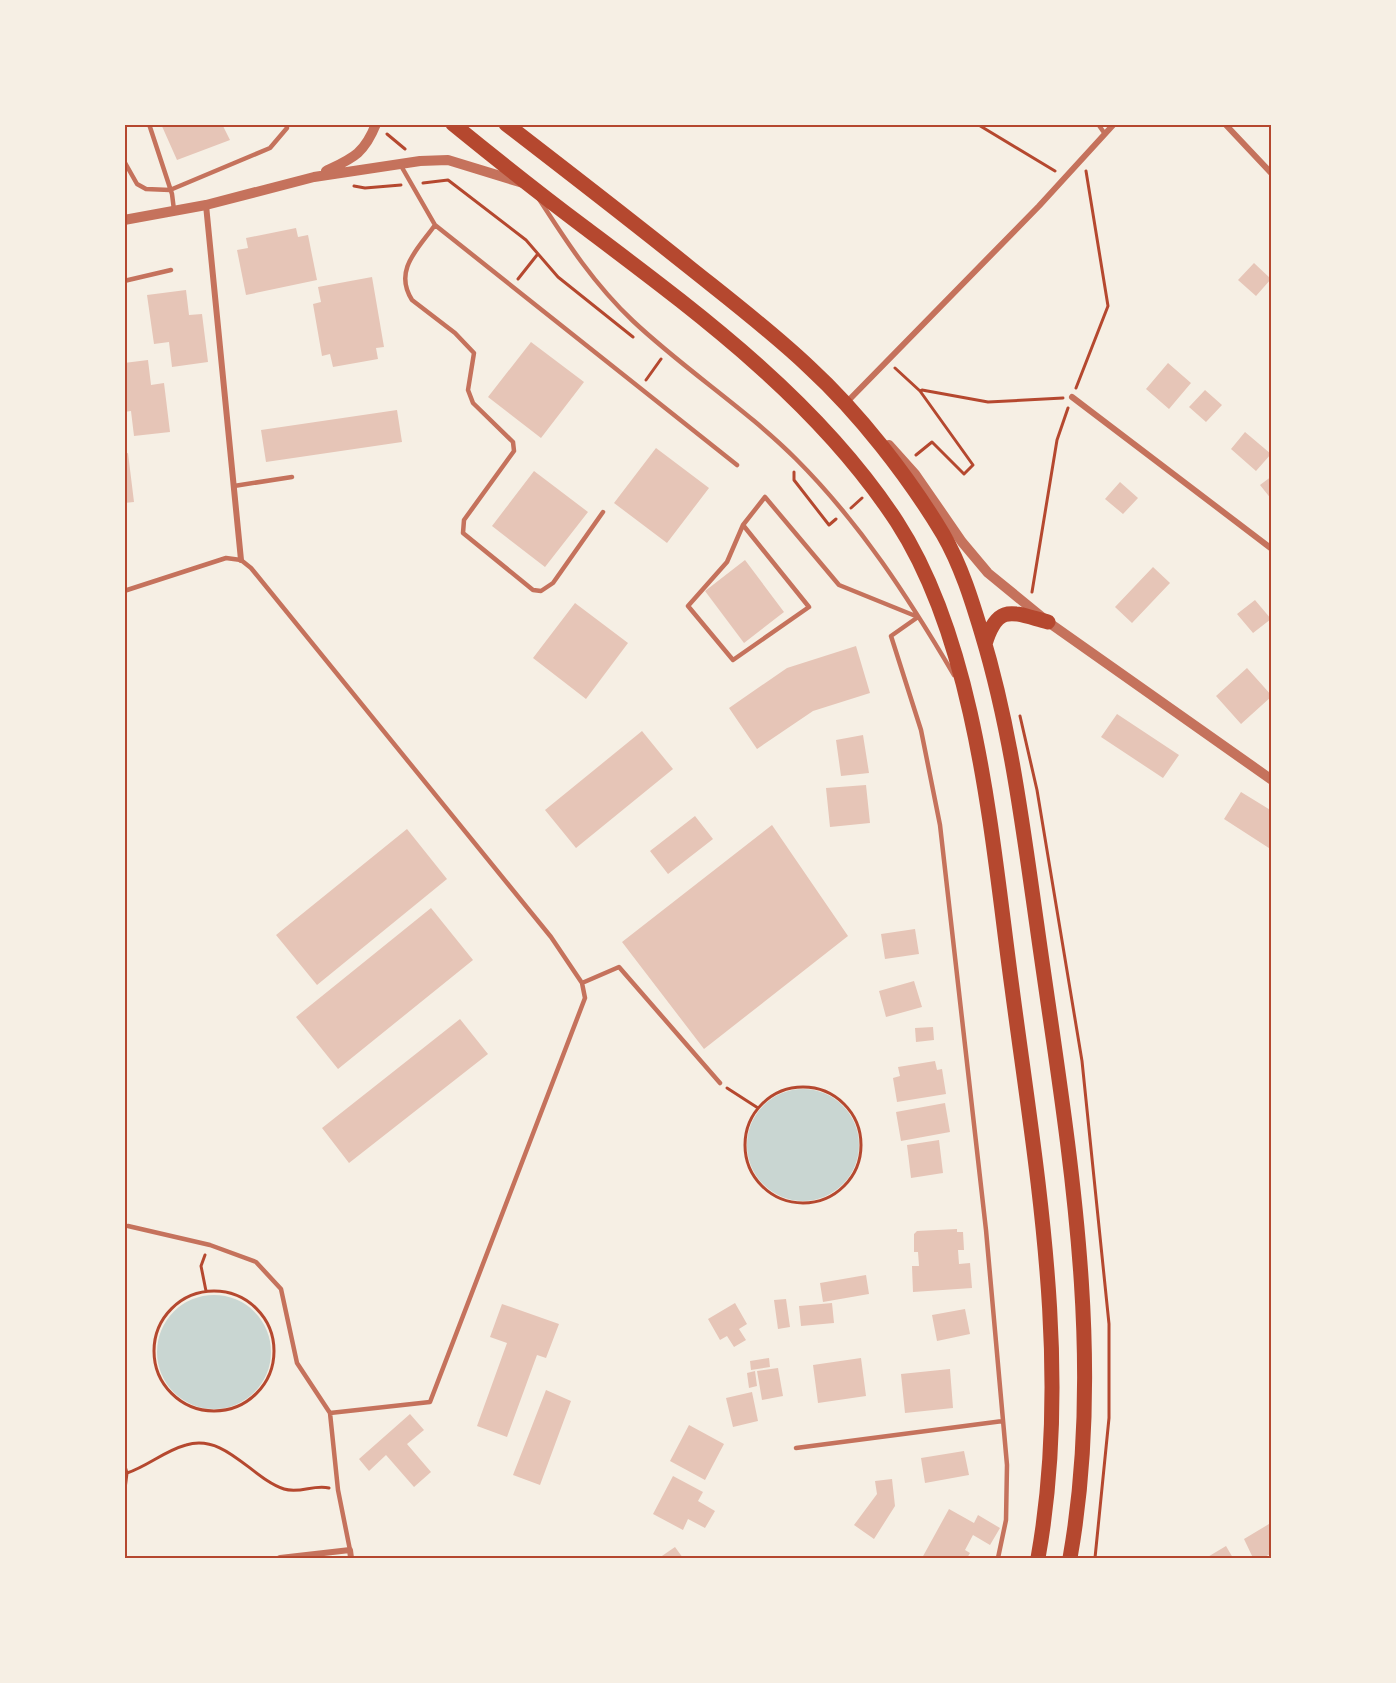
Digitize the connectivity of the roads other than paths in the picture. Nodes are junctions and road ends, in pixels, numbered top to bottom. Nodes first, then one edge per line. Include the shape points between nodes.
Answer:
1 (150, 124) edge
2 (286, 124) edge
3 (453, 124) edge
4 (506, 124) edge
5 (1098, 124) edge
6 (1114, 124) edge
7 (1225, 124) edge
8 (379, 128) edge
9 (1105, 134) junction
10 (124, 161) edge
11 (400, 163) junction
12 (1272, 174) edge
13 (314, 177) junction
14 (529, 184) junction
15 (170, 190) junction
16 (206, 205) junction
17 (174, 210) junction
18 (124, 220) edge
19 (435, 225) junction
20 (171, 270) dead end
21 (124, 281) edge
22 (1072, 397) road end
23 (846, 404) junction
24 (737, 465) dead end
25 (292, 477) dead end
26 (234, 486) junction
27 (603, 512) dead end
28 (743, 525) junction
29 (1272, 549) edge
30 (241, 560) junction
31 (124, 591) edge
32 (918, 617) junction
33 (1048, 622) junction
34 (985, 644) junction
35 (964, 693) junction
36 (1272, 780) edge
37 (582, 983) junction
38 (720, 1083) road end
39 (128, 1226) dead end
40 (330, 1413) junction
41 (1003, 1421) junction
42 (796, 1448) dead end
43 (350, 1550) junction
44 (280, 1558) edge
45 (351, 1558) edge
46 (998, 1558) edge
47 (1038, 1558) edge
48 (1070, 1558) edge

1 - 15 lane
2 - 15 lane via 287,128 270,148
3 - 14 main road
4 - 23 main road via 762,326
5 - 9 lane
6 - 9 street
7 - 12 street
8 - 13 street via 356,157
9 - 23 street
10 - 15 lane via 137,184 146,189
11 - 13 street
11 - 14 street via 448,160
11 - 19 lane
13 - 16 street
14 - 32 lane via 587,272 633,321 795,458 846,512
14 - 35 main road via 632,262 754,363 802,405 842,451 896,521 920,561 945,626
15 - 17 lane
16 - 17 street
16 - 26 street
17 - 18 street
19 - 24 lane
19 - 27 lane via 405,268 407,292 474,353 468,390 473,403 513,442 514,451 464,520 464,533 533,590 541,591 553,583
20 - 21 lane
22 - 29 street
23 - 33 street via 915,474 988,573
23 - 34 main road via 944,536
25 - 26 lane
26 - 30 street
28 - 28 lane via 809,607 733,660 688,606 727,562
28 - 32 lane via 765,497 839,585
30 - 31 lane via 226,558
30 - 37 lane via 288,610 385,736 551,937
32 - 35 lane
32 - 41 lane via 891,636 921,730 939,825 986,1230
33 - 34 main road via 1008,613 999,616 991,625
33 - 36 street
34 - 48 main road via 1017,787 1058,1082 1084,1326 1087,1403 1079,1509
35 - 47 main road via 992,835 1038,1187 1052,1331 1052,1451
37 - 38 lane via 620,967
37 - 40 lane via 585,998 430,1402
39 - 40 lane via 210,1245 256,1262 281,1288 297,1363
40 - 43 lane via 338,1490
41 - 42 lane
41 - 46 lane via 1006,1520
43 - 44 street
43 - 45 street

